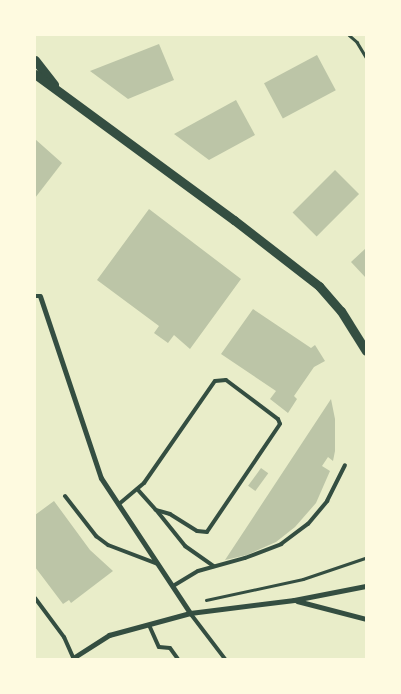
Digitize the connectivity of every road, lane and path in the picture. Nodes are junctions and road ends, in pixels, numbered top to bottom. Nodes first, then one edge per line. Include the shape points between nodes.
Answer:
1 (349, 35) edge
2 (366, 58) edge
3 (35, 60) edge
4 (35, 74) edge
5 (61, 92) junction
6 (38, 296) edge
7 (366, 351) edge
8 (345, 466) dead end
9 (137, 489) junction
10 (65, 496) dead end
11 (119, 504) junction
12 (156, 510) junction
13 (365, 558) edge
14 (158, 564) junction
15 (214, 566) junction
16 (172, 586) junction
17 (366, 586) edge
18 (35, 598) edge
19 (294, 600) junction
20 (185, 605) junction
21 (190, 613) junction
22 (366, 619) edge
23 (149, 625) junction
24 (74, 659) edge
25 (178, 659) edge
26 (225, 659) edge

1 - 2 path
3 - 5 street
4 - 5 street
5 - 7 street via 312,280 341,311
6 - 11 street via 102,478
8 - 15 lane via 327,501 301,529 281,544
9 - 11 lane
9 - 12 lane
9 - 12 lane via 215,381 226,380 278,418 280,424 207,532 197,532 170,514
10 - 14 lane via 102,541
11 - 14 street
12 - 15 lane via 185,546
13 - 20 path via 303,579
14 - 16 street
15 - 16 lane
16 - 20 street
17 - 19 street
18 - 24 lane via 64,637
19 - 21 street
19 - 22 street
20 - 21 street
21 - 23 street
21 - 26 lane
23 - 24 street via 109,635
23 - 25 lane via 159,647 170,648

